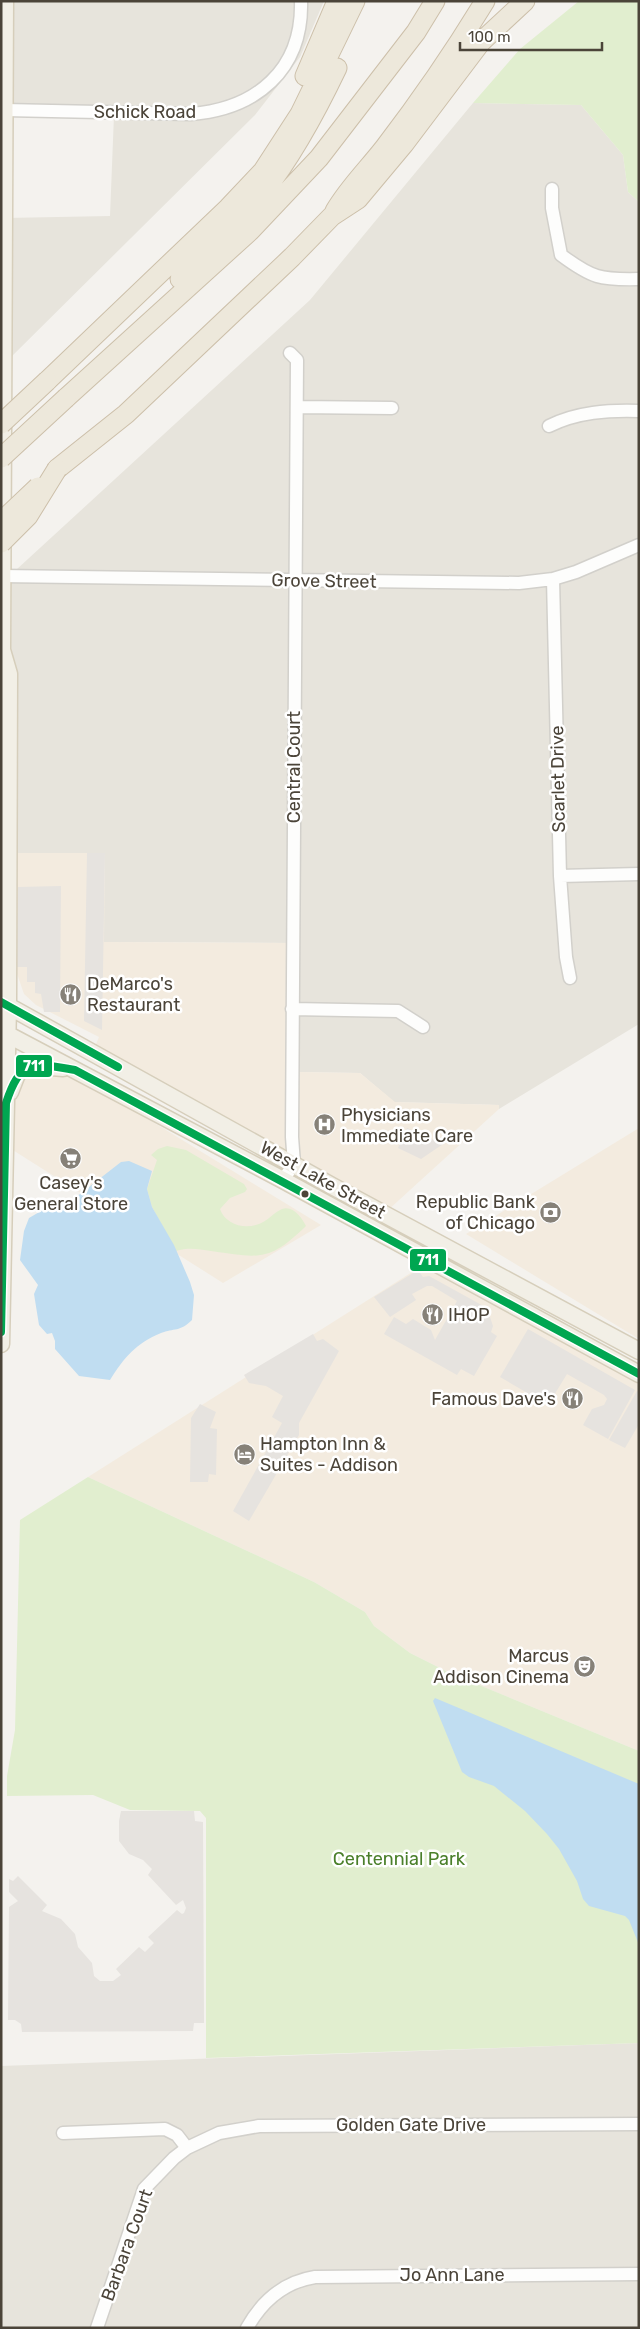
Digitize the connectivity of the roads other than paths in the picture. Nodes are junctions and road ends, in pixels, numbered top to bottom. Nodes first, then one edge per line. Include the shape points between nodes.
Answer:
1 (5, 1) edge
2 (301, 1) edge
3 (337, 1) edge
4 (355, 1) edge
5 (369, 1) edge
6 (435, 1) edge
7 (484, 1) edge
8 (525, 1) edge
9 (5, 110) junction
10 (552, 189) dead end
11 (332, 216) junction
12 (3, 252) edge
13 (162, 271) junction
14 (639, 279) edge
15 (140, 333) junction
16 (290, 353) dead end
17 (297, 407) junction
18 (392, 408) dead end
19 (639, 412) edge
20 (1, 424) edge
21 (550, 426) dead end
22 (1, 458) edge
23 (60, 466) junction
24 (1, 522) edge
25 (1, 543) edge
26 (639, 545) edge
27 (2, 576) edge
28 (553, 579) junction
29 (295, 581) junction
30 (1, 650) edge
31 (639, 874) edge
32 (560, 876) junction
33 (570, 978) dead end
34 (5, 1004) edge
35 (292, 1009) junction
36 (423, 1027) dead end
37 (4, 1033) edge
38 (75, 1070) junction
39 (6, 1103) junction
40 (294, 1164) junction
41 (283, 1180) junction
42 (1, 1344) edge
43 (639, 1351) edge
44 (639, 1374) edge
45 (639, 2124) edge
46 (63, 2133) dead end
47 (187, 2148) junction
48 (639, 2274) edge
49 (97, 2328) edge
50 (247, 2328) edge

1 - 9 main road
2 - 9 street, Schick Road via 293,50 275,79 248,100 231,107 191,114
3 - 13 highway via 297,96 277,132
4 - 13 highway via 300,114 263,171
5 - 15 highway via 319,106 278,173 242,217 165,293
6 - 15 highway via 416,32 319,158 250,231
7 - 11 highway via 428,89 347,191
8 - 11 highway via 481,42 358,199
9 - 12 main road
10 - 14 street via 552,208 561,255 579,269 604,280
11 - 23 highway via 126,414
12 - 27 main road
13 - 20 highway, bridge
15 - 22 highway, bridge
16 - 17 street, Central Court via 298,360
17 - 18 street
17 - 29 street, Central Court
19 - 21 street via 602,412 565,418
23 - 24 highway, bridge
23 - 25 highway, bridge via 28,516
26 - 28 street, Grove Street
27 - 29 street, Grove Street
27 - 30 main road
28 - 29 street, Grove Street via 488,584
28 - 32 street, Scarlet Drive
29 - 35 street, Central Court
30 - 34 main road via 8,674
31 - 32 street
32 - 33 street, Scarlet Drive
34 - 37 main road
34 - 40 main road, West Lake Street
35 - 36 street via 398,1011
35 - 40 street, Central Court
37 - 38 main road, West Lake Street
37 - 39 main road
38 - 39 main road via 28,1065 17,1074
38 - 41 main road, West Lake Street
39 - 42 main road
40 - 41 street
40 - 43 main road, West Lake Street
41 - 44 main road, West Lake Street
45 - 47 street, Golden Gate Drive via 258,2126 219,2133
46 - 47 street via 165,2129 176,2135
47 - 49 street, Barbara Court via 144,2189
48 - 50 street, Jo Ann Lane via 315,2277 298,2281 271,2296 258,2309

